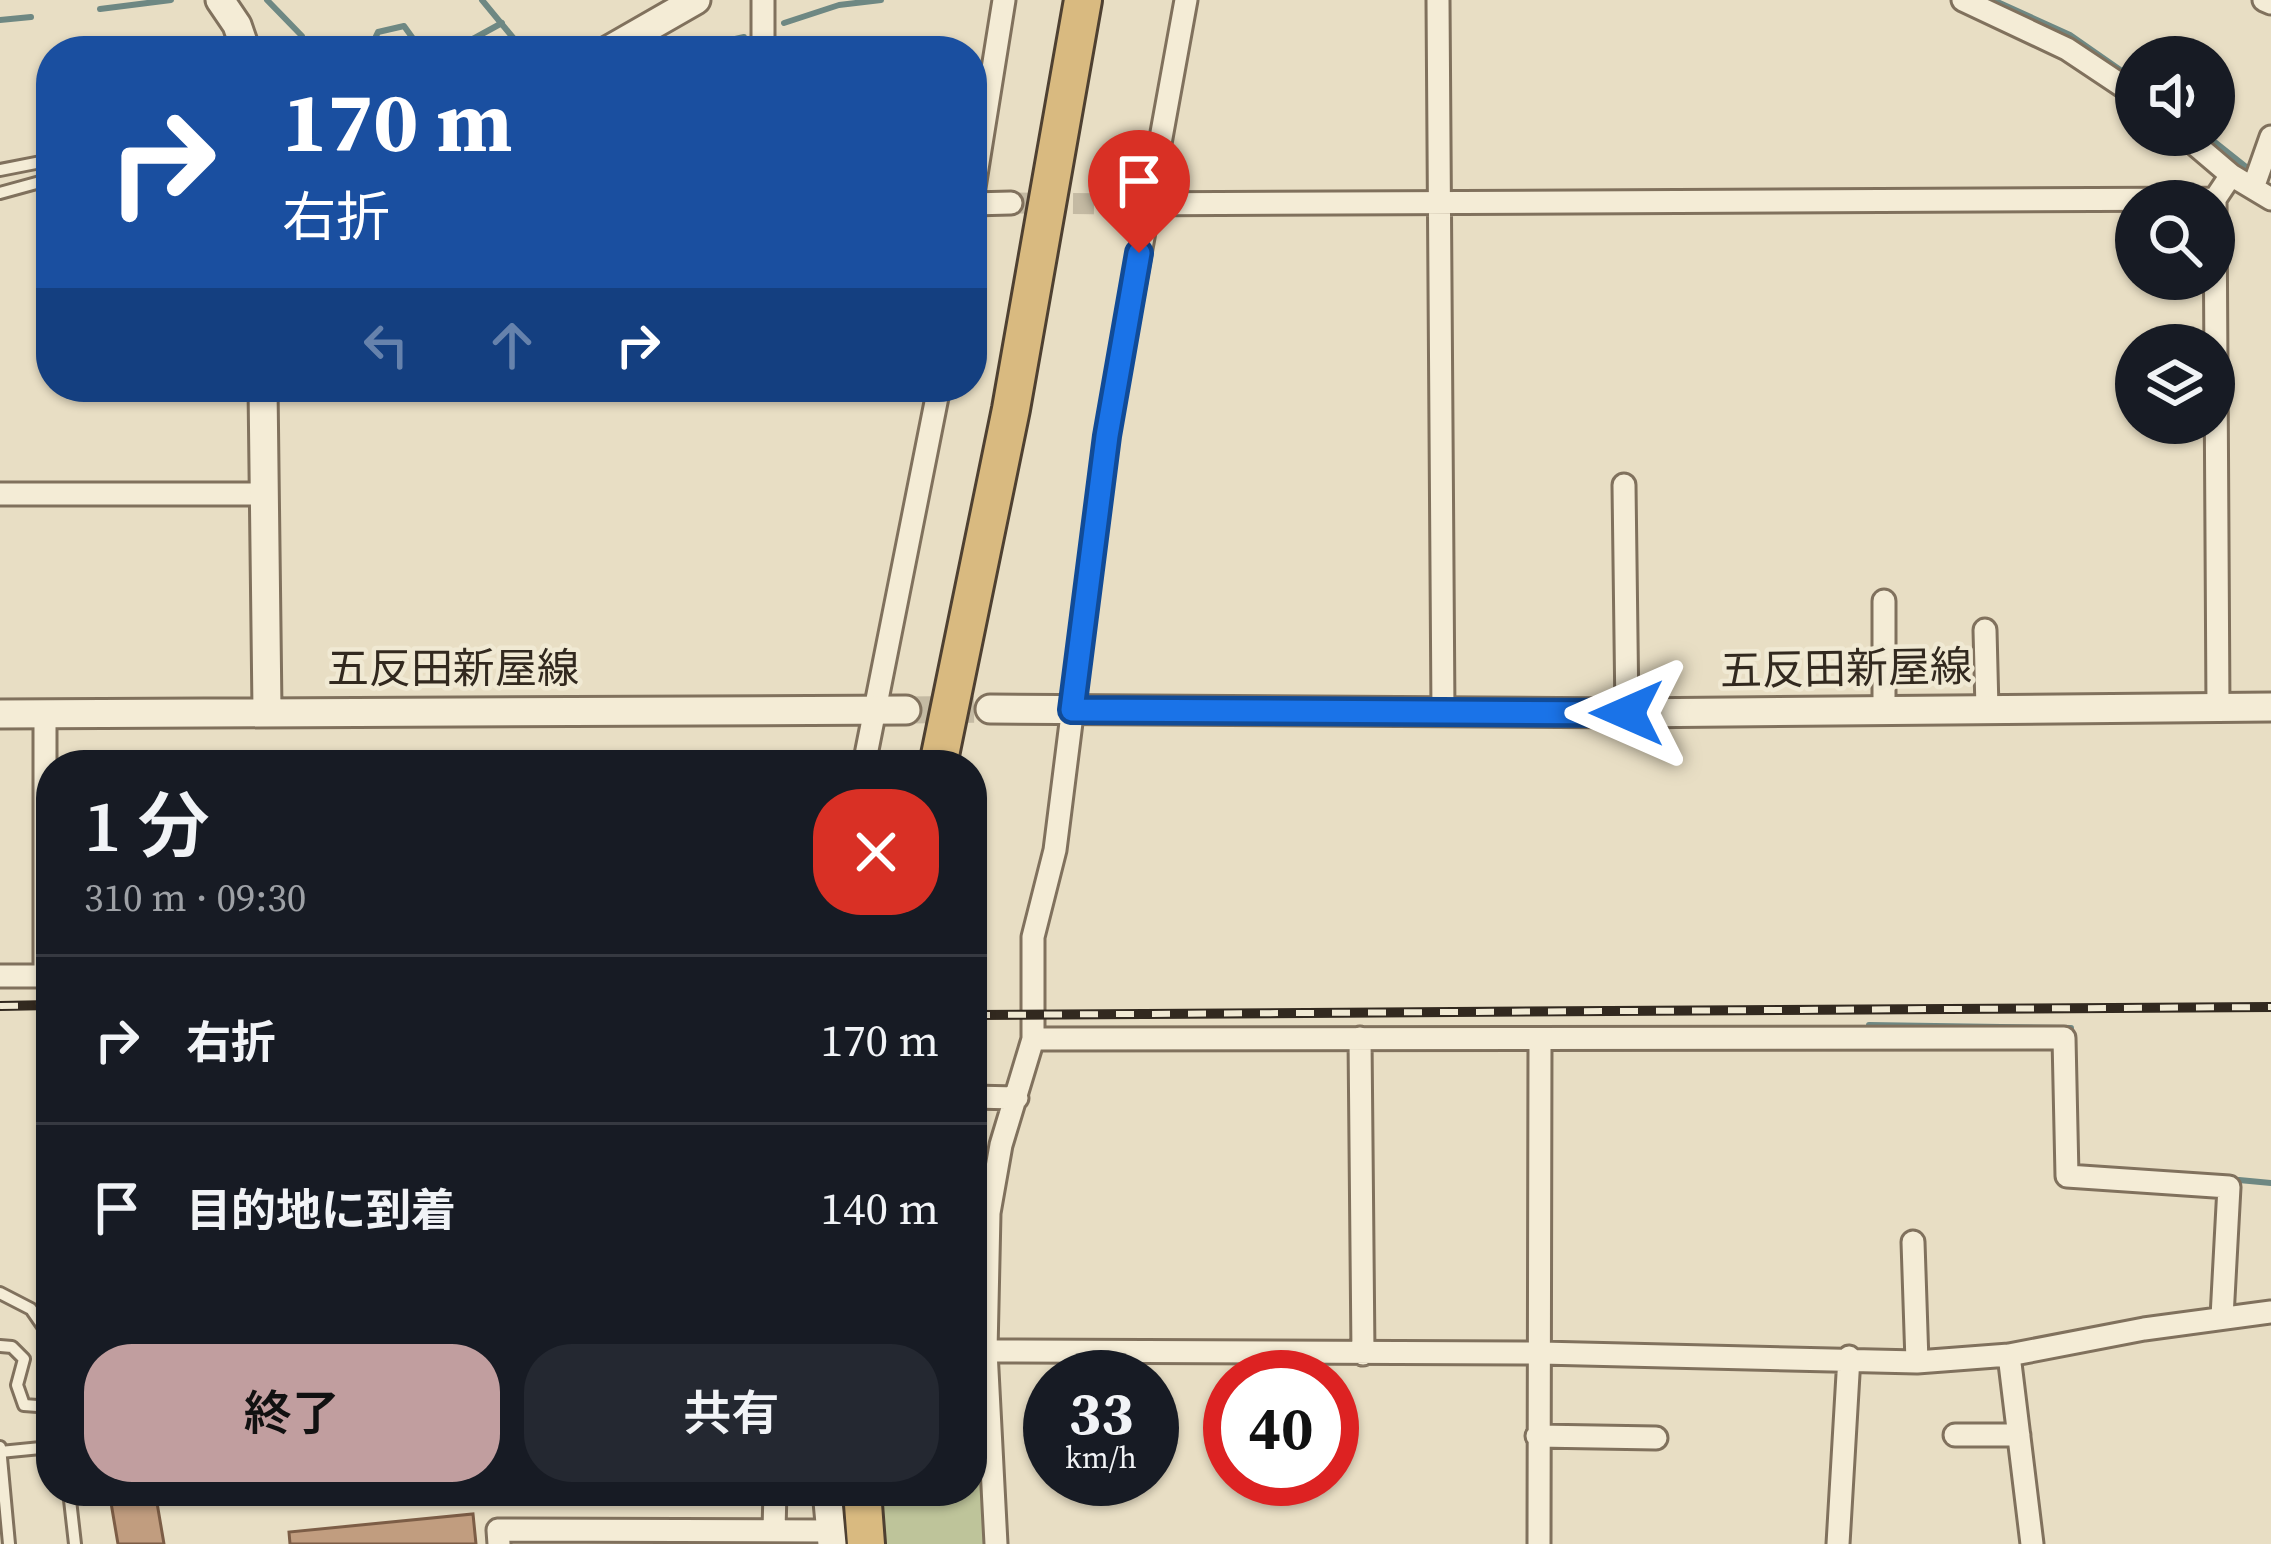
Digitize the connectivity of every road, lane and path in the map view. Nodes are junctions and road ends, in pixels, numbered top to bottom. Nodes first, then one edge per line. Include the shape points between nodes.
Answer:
1 (220, 0) edge
2 (696, 0) edge
3 (763, 0) edge
4 (1004, 0) edge
5 (1083, 0) edge
6 (1186, 0) edge
7 (1438, 0) edge
8 (1964, 0) edge
9 (241, 36) edge
10 (633, 36) edge
11 (763, 36) edge
12 (2115, 81) edge
13 (987, 107) edge
14 (2271, 137) edge
15 (2209, 156) edge
16 (36, 163) edge
17 (0, 170) edge
18 (2231, 175) junction
19 (2228, 180) edge
20 (36, 183) edge
21 (0, 193) edge
22 (2262, 194) edge
23 (2115, 199) edge
24 (1442, 201) junction
25 (987, 202) edge
26 (1011, 203) tunnel mouth
27 (1115, 204) tunnel mouth
28 (1147, 207) junction
29 (2216, 300) edge
30 (263, 402) edge
31 (936, 402) edge
32 (1624, 485) dead end
33 (0, 494) edge
34 (266, 494) junction
35 (1884, 601) dead end
36 (1984, 630) dead end
37 (2271, 707) edge
38 (990, 709) tunnel mouth
39 (1884, 709) junction
40 (1987, 709) junction
41 (2218, 709) junction
42 (267, 710) junction
43 (872, 710) junction
44 (906, 710) tunnel mouth
45 (1072, 710) junction
46 (1443, 712) junction
47 (1627, 713) junction
48 (46, 714) junction
49 (0, 715) edge
50 (46, 750) edge
51 (865, 750) edge
52 (941, 750) edge
53 (0, 976) edge
54 (36, 976) edge
55 (1360, 1038) junction
56 (1033, 1039) junction
57 (1540, 1039) junction
58 (987, 1097) edge
59 (1017, 1098) junction
60 (987, 1241) edge
61 (1913, 1242) dead end
62 (0, 1293) edge
63 (2271, 1312) edge
64 (36, 1317) edge
65 (2222, 1317) junction
66 (0, 1346) edge
67 (987, 1351) edge
68 (1541, 1353) junction
69 (1363, 1354) junction
70 (2009, 1355) junction
71 (1849, 1357) junction
72 (1917, 1362) junction
73 (36, 1405) edge
74 (1955, 1435) dead end
75 (2019, 1435) junction
76 (1537, 1436) junction
77 (1656, 1438) dead end
78 (987, 1442) edge
79 (36, 1448) edge
80 (0, 1450) edge
81 (1, 1471) edge
82 (71, 1506) edge
83 (775, 1506) edge
84 (828, 1506) edge
85 (863, 1506) edge
86 (774, 1531) junction
87 (831, 1538) edge
88 (9, 1544) edge
89 (75, 1544) edge
90 (499, 1544) edge
91 (866, 1544) edge
92 (996, 1544) edge
93 (1539, 1544) edge
94 (1838, 1544) edge
95 (2032, 1544) edge

1 - 9 street
2 - 10 street
3 - 11 street
4 - 13 street
5 - 52 highway
6 - 28 street
7 - 24 street
8 - 12 street
14 - 22 street
15 - 18 street
16 - 17 lane
18 - 19 street
18 - 22 street
20 - 21 lane
23 - 24 street
24 - 28 street
24 - 46 street
25 - 26 street
27 - 28 street
28 - 45 street
29 - 41 street
30 - 34 street
31 - 43 street
32 - 47 street
33 - 34 street
34 - 42 street
35 - 39 street
36 - 40 street
37 - 41 street, 五反田新屋線
38 - 45 street, 五反田新屋線
39 - 40 street, 五反田新屋線
39 - 47 street, 五反田新屋線
40 - 41 street, 五反田新屋線
42 - 43 street, 五反田新屋線
42 - 48 street, 五反田新屋線
43 - 44 street, 五反田新屋線
43 - 51 street
45 - 46 street, 五反田新屋線
45 - 56 street via 1053,865 1033,937
46 - 47 street, 五反田新屋線
48 - 49 street, 五反田新屋線
48 - 50 street
53 - 54 street
55 - 56 street
55 - 57 street
55 - 69 street
56 - 59 street
57 - 65 street via 2065,1038 2067,1176 2229,1187
57 - 68 street
58 - 59 street
59 - 60 street
61 - 72 street
62 - 64 lane
63 - 65 street
65 - 70 street
66 - 73 lane via 25,1359 17,1385 24,1405
67 - 69 street
68 - 69 street
68 - 71 street
68 - 76 street
70 - 72 street
70 - 75 street
71 - 72 street
71 - 94 street
74 - 75 street
75 - 95 street
76 - 77 street
76 - 93 street
78 - 92 street
79 - 80 lane
80 - 81 lane
81 - 88 lane
82 - 89 lane
83 - 86 street
84 - 87 street
85 - 91 highway
86 - 87 street
86 - 90 street via 498,1530

